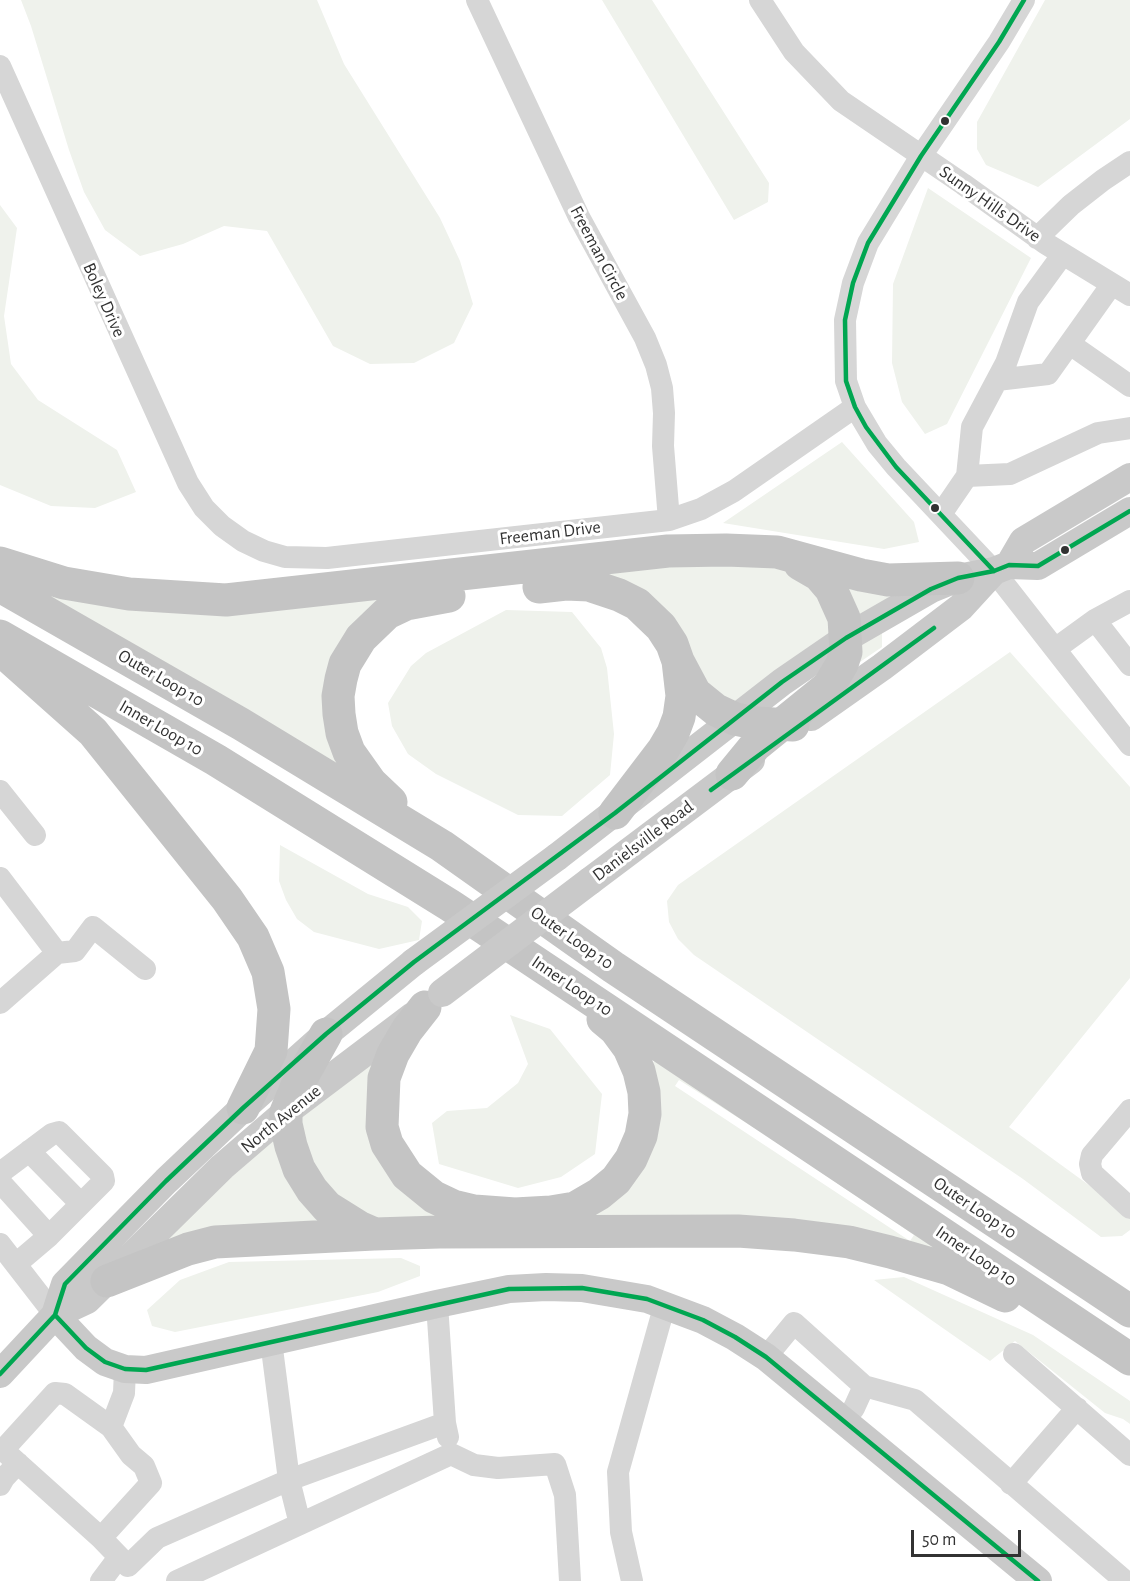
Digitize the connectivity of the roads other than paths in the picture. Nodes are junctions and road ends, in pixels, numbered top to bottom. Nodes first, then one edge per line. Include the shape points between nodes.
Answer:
1 (477, 0) edge
2 (760, 0) edge
3 (1024, 0) edge
4 (0, 66) edge
5 (921, 156) junction
6 (1130, 162) edge
7 (1037, 238) junction
8 (1063, 254) junction
9 (1121, 290) edge
10 (1070, 344) junction
11 (997, 380) junction
12 (1130, 386) edge
13 (855, 407) junction
14 (1130, 428) edge
15 (967, 476) junction
16 (1130, 477) edge
17 (1130, 511) edge
18 (941, 514) junction
19 (669, 520) junction
20 (222, 526) joint
21 (777, 552) junction
22 (0, 563) edge
23 (1001, 568) junction
24 (958, 578) junction
25 (0, 586) edge
26 (1130, 601) edge
27 (1095, 620) junction
28 (0, 636) edge
29 (846, 638) junction
30 (1055, 650) junction
31 (0, 651) edge
32 (678, 662) junction
33 (1130, 665) edge
34 (735, 719) junction
35 (790, 725) junction
36 (1130, 745) edge
37 (732, 774) joint
38 (0, 791) edge
39 (615, 813) junction
40 (35, 835) dead end
41 (442, 846) junction
42 (0, 878) edge
43 (520, 935) joint
44 (57, 953) junction
45 (145, 969) dead end
46 (551, 972) junction
47 (433, 1000) junction
48 (0, 1003) edge
49 (326, 1034) junction
50 (243, 1108) junction
51 (1130, 1110) edge
52 (286, 1112) junction
53 (29, 1151) junction
54 (0, 1173) edge
55 (0, 1182) edge
56 (81, 1204) junction
57 (1130, 1208) edge
58 (375, 1234) junction
59 (49, 1236) junction
60 (0, 1244) edge
61 (16, 1264) junction
62 (107, 1281) junction
63 (437, 1304) junction
64 (665, 1304) junction
65 (1130, 1311) edge
66 (55, 1315) junction
67 (271, 1341) junction
68 (1102, 1341) junction
69 (1014, 1354) dead end
70 (766, 1357) junction
71 (1130, 1359) edge
72 (125, 1369) junction
73 (0, 1374) edge
74 (864, 1386) junction
75 (1077, 1408) junction
76 (844, 1421) junction
77 (445, 1423) junction
78 (111, 1427) junction
79 (451, 1454) junction
80 (1130, 1455) edge
81 (3, 1462) edge
82 (289, 1480) junction
83 (1011, 1484) junction
84 (300, 1524) junction
85 (101, 1538) junction
86 (130, 1568) edge
87 (101, 1581) edge
88 (177, 1581) edge
89 (570, 1581) edge
90 (632, 1581) edge
91 (1038, 1581) edge
92 (1125, 1581) edge

1 - 19 street, Freeman Circle via 579,217 656,365 662,388
2 - 5 street, Sunny Hills Drive via 794,52 841,101
3 - 5 street
4 - 20 street, Boley Drive via 170,446 204,508
5 - 7 street, Sunny Hills Drive
5 - 13 street via 868,243 853,283 845,320 845,348 846,381
6 - 7 street via 1071,205
7 - 8 street, Sunny Hills Drive
8 - 9 street, Sunny Hills Drive
8 - 11 street via 1028,302
9 - 10 street
10 - 11 street via 1048,374
10 - 12 street
11 - 15 street via 972,427
13 - 18 street via 877,444
13 - 19 street, Freeman Drive via 734,491
14 - 15 street via 1098,432 1010,474
15 - 18 street
16 - 23 main road via 1023,541
17 - 23 main road via 1038,566
18 - 23 street
19 - 20 street, Freeman Drive via 305,559 264,551 243,542
21 - 22 highway via 668,551 226,600 129,594 64,583
21 - 24 highway via 888,580
21 - 29 highway via 819,575 831,589 844,618
23 - 24 main road
23 - 30 street
23 - 35 main road via 961,607 882,667
24 - 29 main road via 931,589
25 - 41 highway, Outer Loop 10 via 241,724
26 - 27 street
27 - 30 street
27 - 33 street
28 - 46 highway, Inner Loop 10 via 364,850
29 - 34 main road
29 - 35 highway via 842,664 829,686
30 - 36 street
31 - 50 highway via 93,732 254,937 268,972 274,1009 271,1051
32 - 34 highway via 695,693
32 - 39 highway via 682,696 673,733
32 - 41 highway via 672,644 649,614 619,594 589,585 438,597 406,603 387,613 361,638 345,664 338,696 342,733 349,752 371,783
34 - 35 highway
34 - 39 main road
35 - 37 highway via 754,746
37 - 43 main road, Danielsville Road, bridge
38 - 40 street
39 - 49 main road, North Avenue, bridge via 414,962
41 - 65 highway, Outer Loop 10 via 613,967
42 - 44 street
43 - 47 main road, North Avenue, bridge
44 - 45 street via 75,951 93,927
44 - 48 street
46 - 47 highway via 615,1029 629,1048 644,1092 641,1136 631,1159 616,1180 575,1208 515,1214 474,1211 434,1197 407,1175 387,1144 382,1127 384,1078 407,1030
46 - 68 highway, Inner Loop 10
47 - 52 main road, North Avenue
49 - 50 main road, North Avenue
49 - 52 highway
50 - 66 main road, North Avenue via 65,1284
51 - 57 street via 1092,1155 1090,1164 1092,1173
52 - 58 highway via 291,1146 312,1190 327,1207
52 - 62 main road, North Avenue via 222,1167
53 - 54 street
53 - 56 street
53 - 56 street via 59,1132 103,1176 104,1181
55 - 59 street
56 - 59 street
58 - 62 highway via 215,1242
58 - 68 highway via 738,1231 849,1242 949,1269
59 - 61 street
60 - 61 street
61 - 66 street
62 - 66 main road, North Avenue via 87,1300
63 - 64 main road via 509,1289 564,1287 605,1290
63 - 67 main road
63 - 77 street
64 - 70 main road via 719,1328
64 - 90 street via 618,1472 621,1532
66 - 72 main road via 86,1348 105,1362
66 - 73 main road, North Avenue
67 - 72 main road via 146,1370
67 - 82 street
68 - 71 highway, Inner Loop 10
69 - 75 street
70 - 74 street via 794,1323
70 - 76 main road
72 - 78 street via 123,1393
74 - 76 street
74 - 83 street via 915,1400
75 - 80 street
75 - 83 street
76 - 91 main road
77 - 79 street
77 - 82 street
78 - 81 street via 65,1394 55,1393
78 - 85 street via 144,1466 152,1483
79 - 84 street
79 - 89 street via 474,1465 498,1468 555,1464 565,1495
81 - 85 street
82 - 84 street
82 - 86 street via 158,1538
83 - 92 street
84 - 88 street
85 - 86 street
86 - 87 street

